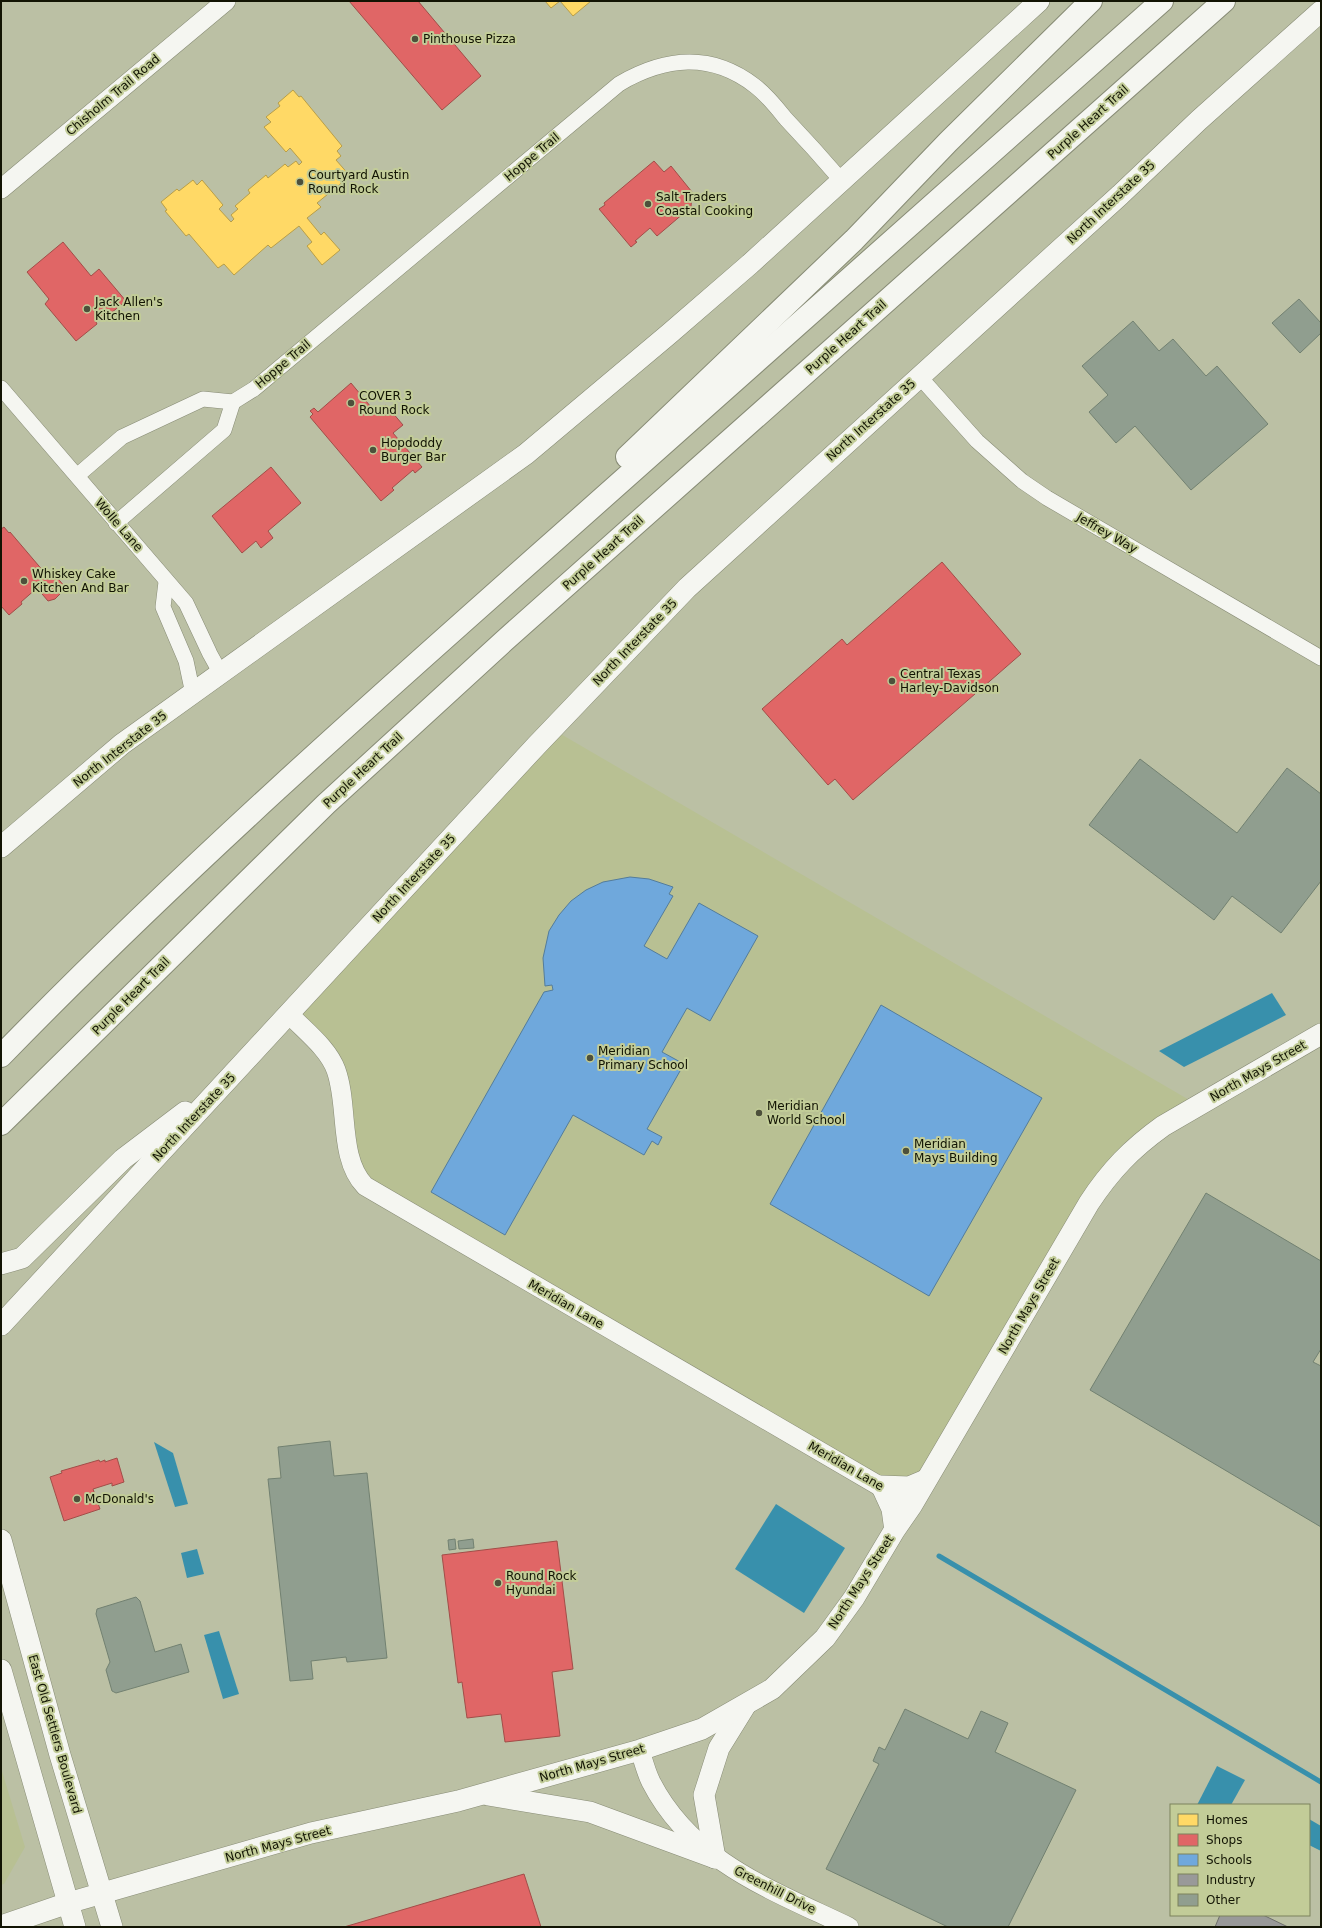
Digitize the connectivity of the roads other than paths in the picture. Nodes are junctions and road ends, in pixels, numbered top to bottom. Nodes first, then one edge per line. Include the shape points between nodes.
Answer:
1 (226, 1) edge
2 (1039, 1) edge
3 (1092, 1) edge
4 (1162, 1) edge
5 (1224, 1) edge
6 (1321, 11) edge
7 (841, 180) junction
8 (1, 189) edge
9 (919, 376) junction
10 (1, 388) edge
11 (233, 402) junction
12 (78, 476) junction
13 (116, 523) junction
14 (166, 582) junction
15 (458, 626) junction
16 (1321, 658) edge
17 (221, 674) junction
18 (193, 694) junction
19 (1, 847) edge
20 (308, 994) junction
21 (289, 1014) junction
22 (308, 1034) junction
23 (1321, 1034) edge
24 (1, 1056) edge
25 (230, 1079) junction
26 (1, 1124) edge
27 (1, 1264) edge
28 (1, 1325) edge
29 (928, 1478) junction
30 (880, 1485) junction
31 (912, 1505) junction
32 (894, 1531) junction
33 (1, 1540) edge
34 (1, 1670) edge
35 (747, 1704) junction
36 (640, 1750) junction
37 (482, 1794) junction
38 (716, 1858) junction
39 (101, 1894) junction
40 (68, 1903) junction
41 (1, 1926) edge
42 (74, 1927) edge
43 (112, 1927) edge
44 (849, 1927) edge

1 - 8 street, Chisholm Trail Road
2 - 7 main road, North Interstate 35
3 - 15 highway via 948,142 854,240 614,470
4 - 15 highway
5 - 26 highway, Purple Heart Trail via 504,641 326,804
6 - 9 main road, North Interstate 35
7 - 11 street, Hoppe Trail via 764,93 737,74 694,62 661,65 640,72 619,84 254,389
7 - 17 main road, North Interstate 35 via 750,264 526,454
9 - 16 street, Jeffrey Way via 977,441 1022,481
9 - 20 main road, North Interstate 35 via 687,588 536,746
10 - 12 street, Wolle Lane
11 - 12 street via 202,399 122,437
11 - 13 street via 224,430
12 - 13 street, Wolle Lane
13 - 14 street, Wolle Lane
14 - 17 street, Wolle Lane via 186,603
14 - 18 street via 163,606 186,661
15 - 24 highway via 223,838
17 - 18 main road, North Interstate 35
18 - 19 main road, North Interstate 35 via 122,744
20 - 21 main road, North Interstate 35
20 - 22 street via 303,1016
21 - 22 street, Meridian Lane
21 - 25 main road, North Interstate 35
22 - 30 street, Meridian Lane via 325,1051 336,1069 353,1171 365,1186
23 - 29 main road, North Mays Street via 1163,1126 1122,1160 1089,1203
25 - 27 main road via 123,1159 22,1258
25 - 28 main road, North Interstate 35
29 - 30 street via 909,1486
29 - 31 main road, North Mays Street
30 - 31 street, Meridian Lane
30 - 32 street via 891,1509
31 - 32 main road, North Mays Street
32 - 35 main road, North Mays Street via 854,1598 825,1638 772,1689
33 - 39 main road, East Old Settlers Boulevard
34 - 40 main road
35 - 36 main road, North Mays Street via 702,1730
35 - 38 main road via 719,1748 704,1794
36 - 37 main road, North Mays Street
36 - 38 street, Greenhill Drive via 650,1781 668,1810 690,1835
37 - 38 main road via 590,1812
37 - 39 main road, North Mays Street via 311,1833
38 - 44 street, Greenhill Drive via 744,1877
39 - 40 main road, North Mays Street
39 - 43 main road, East Old Settlers Boulevard
40 - 41 main road, North Mays Street
40 - 42 main road

